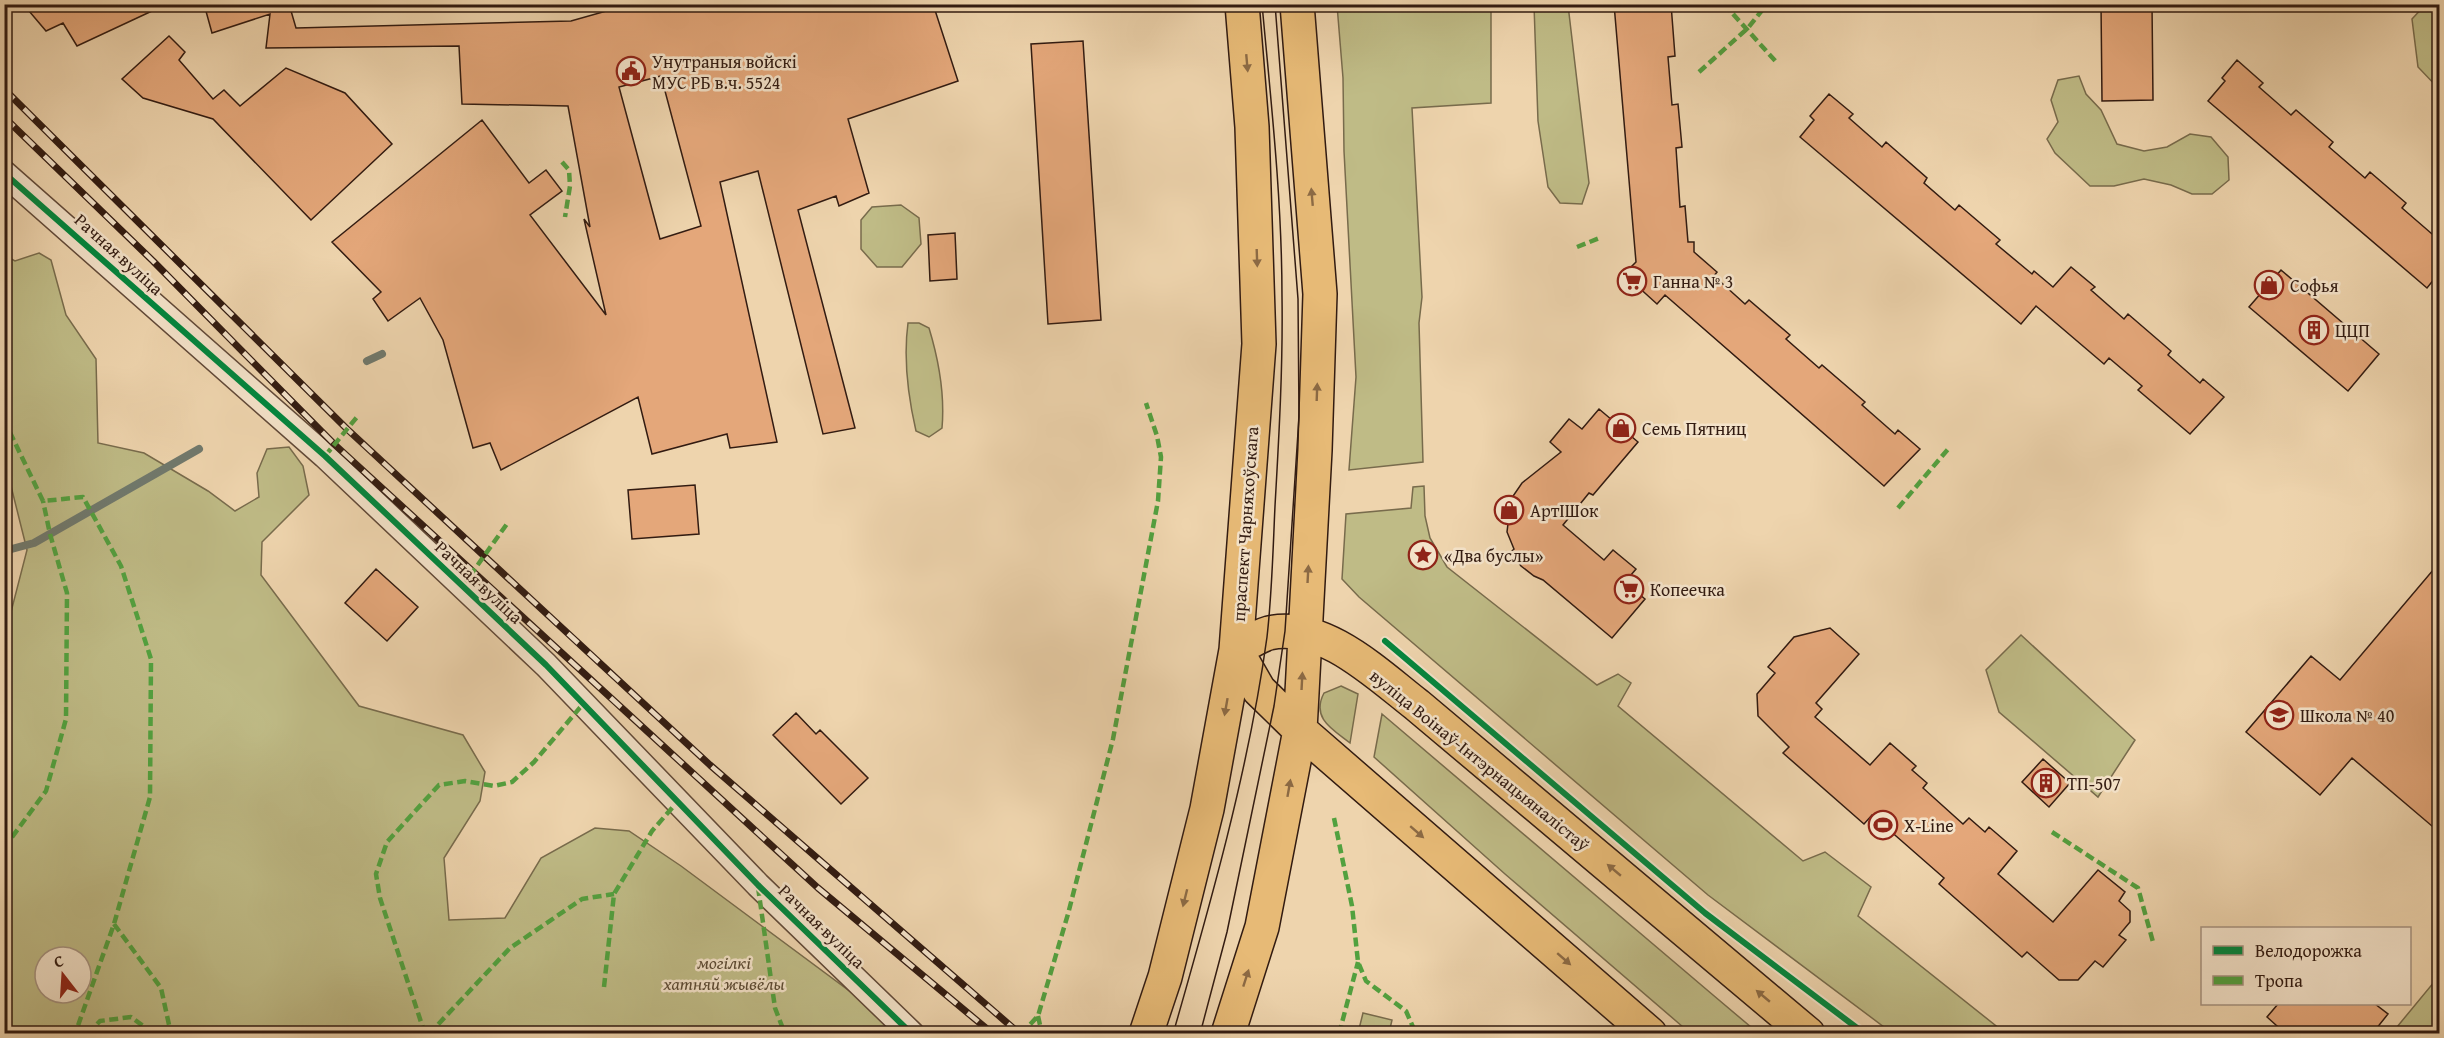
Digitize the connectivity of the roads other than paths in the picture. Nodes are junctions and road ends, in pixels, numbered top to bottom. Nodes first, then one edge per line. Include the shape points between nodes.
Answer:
1 (1242, 4) edge
2 (1296, 4) edge
3 (4, 173) edge
4 (1305, 632) junction
5 (1236, 650) junction
6 (1300, 730) junction
7 (912, 1034) edge
8 (1146, 1034) edge
9 (1228, 1034) edge
10 (1650, 1034) edge
11 (1808, 1034) edge

1 -> 5 main road, праспект Чарняхоўскага via 1252,127 1259,344
4 -> 2 main road via 1320,294
3 - 7 street, Рачная вуліца via 325,456 546,665 758,885
4 - 5 main road, вуліца Воінаў-Інтэрнацыяналістаў via 1267,634
6 -> 4 main road
11 -> 4 main road, вуліца Воінаў-Інтэрнацыяналістаў via 1417,705 1325,639
5 - 6 main road via 1258,690
5 -> 8 main road, праспект Чарняхоўскага via 1208,809 1165,977
9 -> 6 main road via 1262,927
6 -> 10 main road

